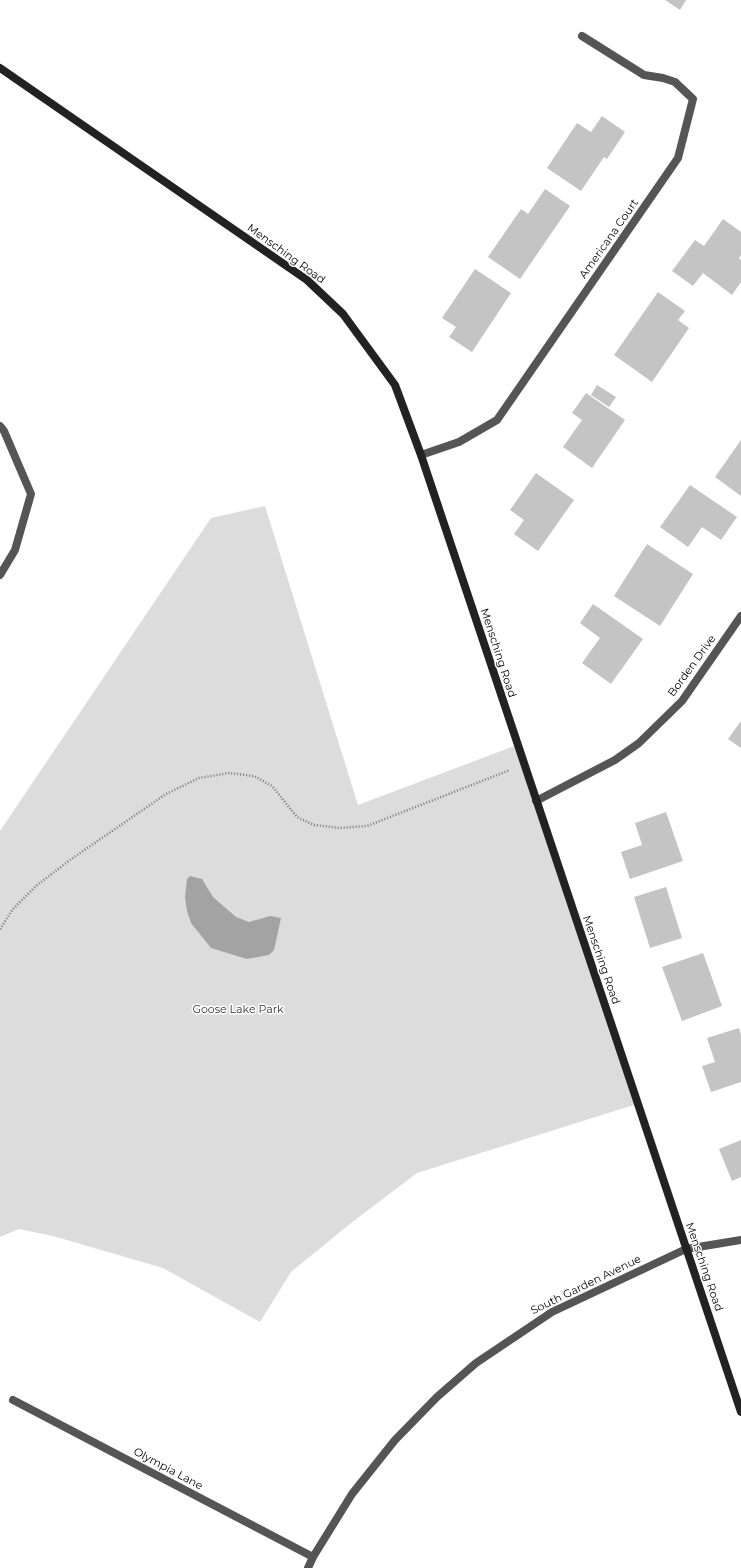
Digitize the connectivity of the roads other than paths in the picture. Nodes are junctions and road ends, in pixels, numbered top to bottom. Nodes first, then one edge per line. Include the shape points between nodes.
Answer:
1 (582, 36) dead end
2 (0, 68) edge
3 (0, 426) edge
4 (421, 455) junction
5 (0, 575) edge
6 (741, 616) edge
7 (536, 802) junction
8 (741, 1240) edge
9 (686, 1249) junction
10 (13, 1400) dead end
11 (741, 1412) edge
12 (313, 1557) junction
13 (308, 1568) edge

1 - 4 street, Americana Court via 644,75 675,82 693,99 678,158 497,420 459,442
2 - 4 street, Mensching Road via 307,280 343,314 395,385
3 - 5 street via 31,494 15,550
4 - 7 street, Mensching Road
6 - 7 street, Borden Drive via 682,701 639,743 615,760
7 - 9 street, Mensching Road
8 - 9 street, South Garden Avenue
9 - 11 street, Mensching Road
9 - 12 street, South Garden Avenue via 552,1312 476,1362 437,1396 395,1440 352,1494
10 - 12 street, Olympia Lane
12 - 13 street, South Garden Avenue

